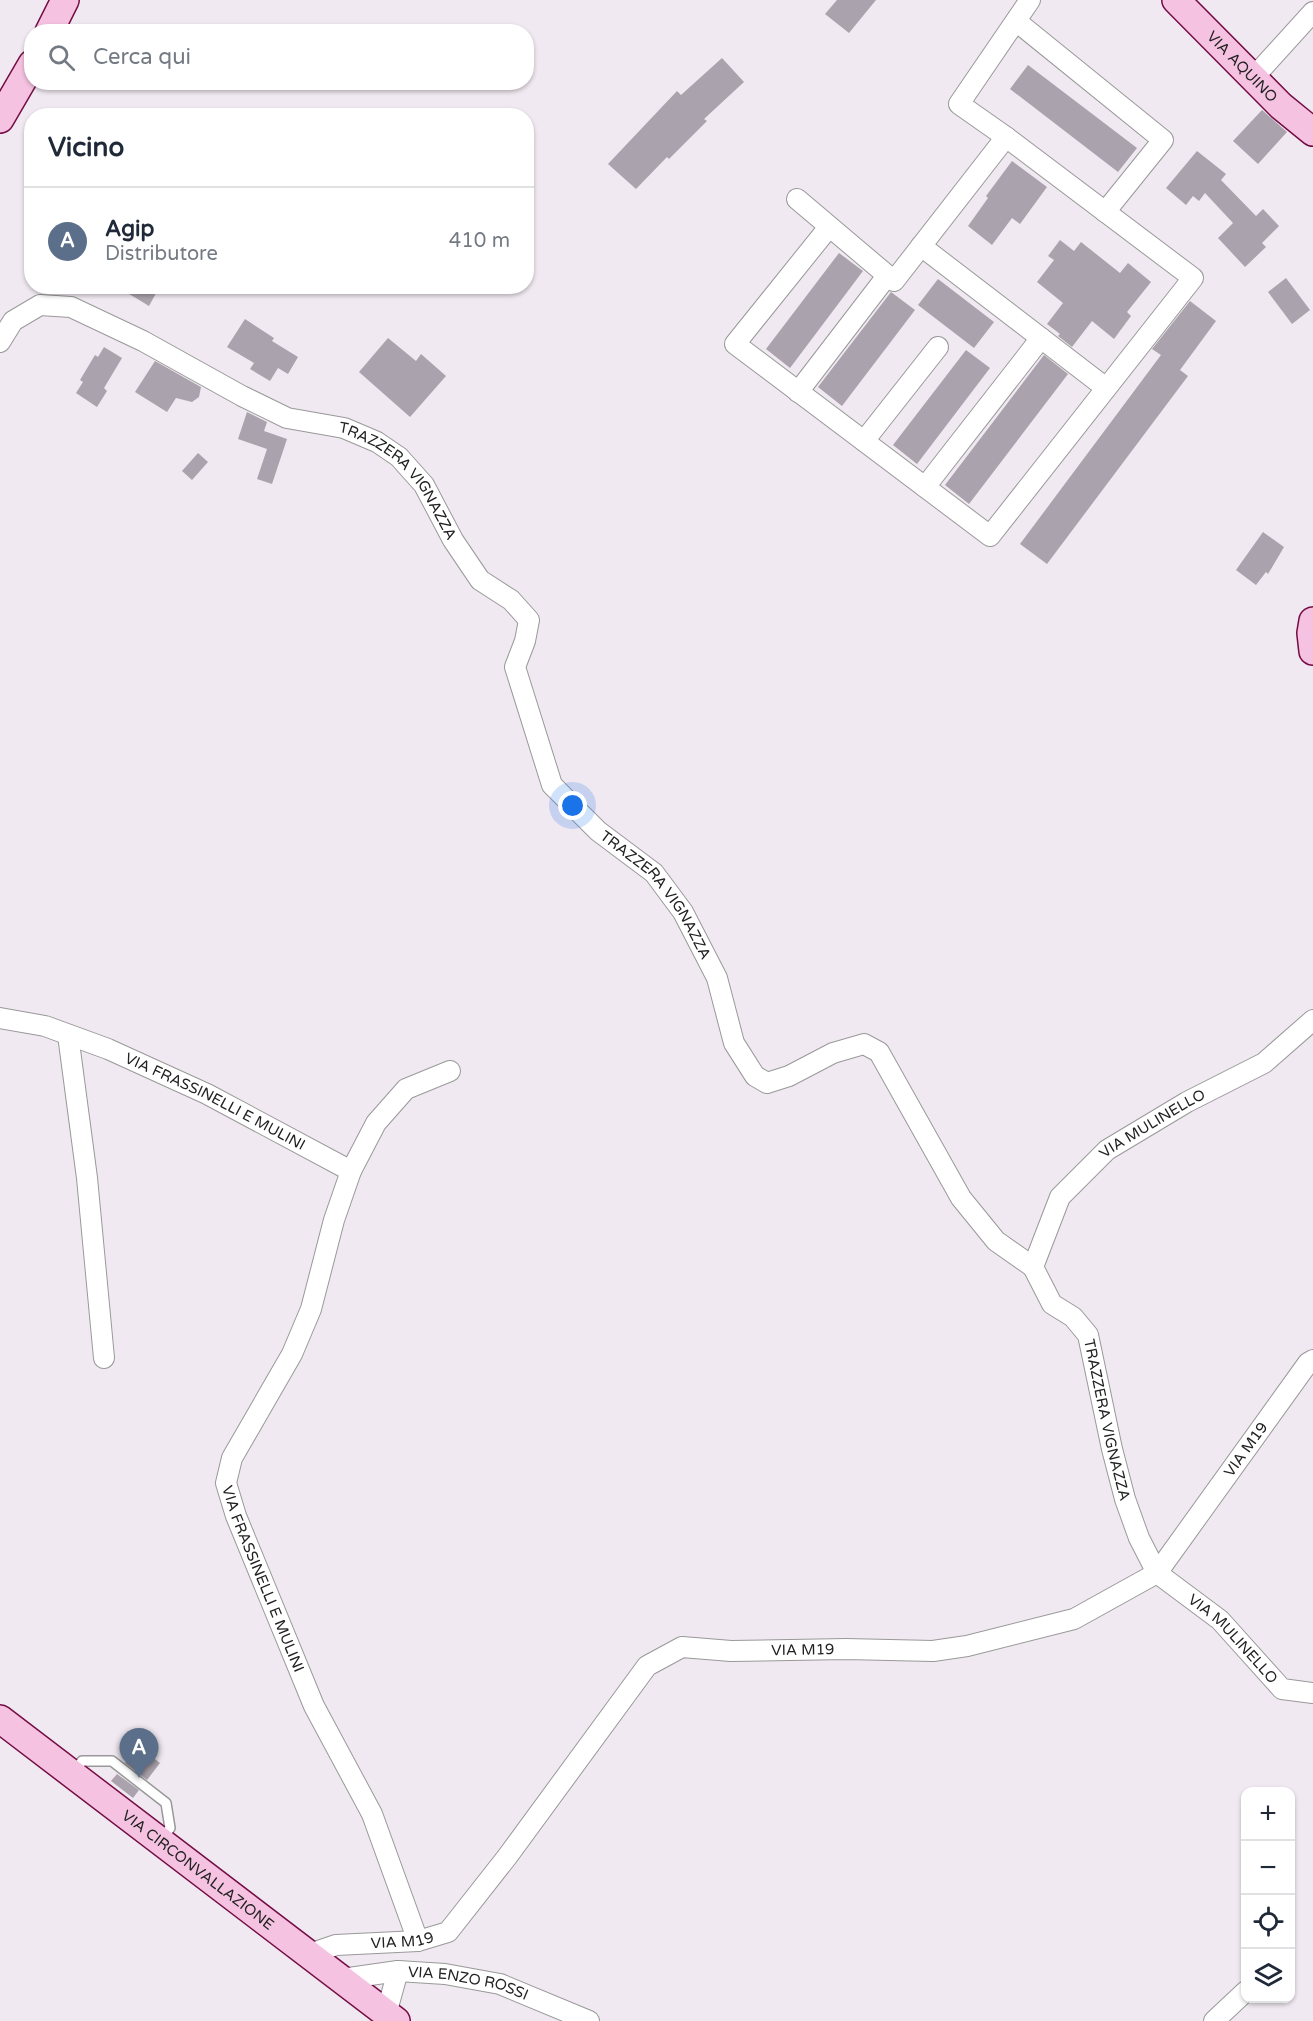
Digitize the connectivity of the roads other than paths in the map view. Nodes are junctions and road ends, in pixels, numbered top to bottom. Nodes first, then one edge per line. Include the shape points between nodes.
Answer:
1 (64, 0) edge
2 (1030, 0) edge
3 (1176, 0) edge
4 (1313, 12) edge
5 (1016, 21) junction
6 (54, 24) edge
7 (24, 78) edge
8 (1253, 78) junction
9 (0, 119) edge
10 (1313, 132) edge
11 (1006, 137) junction
12 (797, 199) dead end
13 (1105, 212) junction
14 (829, 227) junction
15 (921, 246) junction
16 (887, 276) junction
17 (1041, 338) junction
18 (0, 342) edge
19 (938, 347) dead end
20 (1106, 388) junction
21 (798, 392) junction
22 (864, 441) junction
23 (925, 487) junction
24 (1313, 621) edge
25 (1313, 651) edge
26 (0, 1018) edge
27 (1313, 1020) edge
28 (68, 1035) junction
29 (450, 1071) dead end
30 (351, 1171) junction
31 (1033, 1267) junction
32 (104, 1358) dead end
33 (1313, 1360) edge
34 (1157, 1573) junction
35 (1313, 1693) edge
36 (0, 1719) edge
37 (418, 1941) junction
38 (310, 1954) junction
39 (398, 1971) junction
40 (342, 1979) junction
41 (1241, 1995) edge
42 (391, 2017) edge
43 (589, 2021) edge
44 (1214, 2021) edge

1 - 6 main road
2 - 5 street
3 - 8 main road, VIA AQUINO
4 - 8 street
5 - 11 street via 959,104
5 - 13 street via 1163,140
7 - 9 main road
8 - 10 main road, VIA AQUINO
11 - 13 street
11 - 15 street
12 - 14 street
13 - 20 street via 1193,278
14 - 16 street
14 - 21 street via 735,344
15 - 16 street via 894,281
15 - 17 street
16 - 21 street
17 - 20 street
17 - 23 street
18 - 31 street, TRAZZERA VIGNAZZA via 13,321 40,305 71,307 287,418 344,428 377,442 399,457 424,485 480,580 511,600 529,620 515,667 552,785 598,831 654,873 683,912 717,978 734,1043 755,1076 767,1083 833,1053 864,1044 879,1052 961,1198 996,1241
19 - 22 street
20 - 23 street via 990,536
21 - 22 street
22 - 23 street
24 - 25 main road
26 - 28 street, VIA FRASSINELLI E MULINI via 45,1026
27 - 31 street, VIA MULINELLO via 1264,1063 1187,1102 1107,1150 1060,1197
28 - 30 street, VIA FRASSINELLI E MULINI via 207,1094
28 - 32 street via 87,1178
29 - 30 street via 406,1089 376,1123
30 - 37 street, VIA FRASSINELLI E MULINI via 311,1309 292,1354 232,1458 225,1482 314,1706 372,1814
31 - 34 street, TRAZZERA VIGNAZZA via 1052,1304 1073,1317 1088,1335 1125,1499
33 - 34 street, VIA M19
34 - 35 street, VIA MULINELLO via 1220,1620 1282,1689
34 - 37 street, VIA M19 via 1074,1619 967,1646 933,1651 731,1651 682,1647 647,1666 448,1932
36 - 38 main road, VIA CIRCONVALLAZIONE
37 - 38 street, VIA M19 via 336,1945
38 - 40 main road, VIA CIRCONVALLAZIONE
39 - 40 street, VIA ENZO ROSSI
39 - 42 street
39 - 43 street, VIA ENZO ROSSI via 500,1984
40 - 42 main road, VIA CIRCONVALLAZIONE
41 - 44 street

